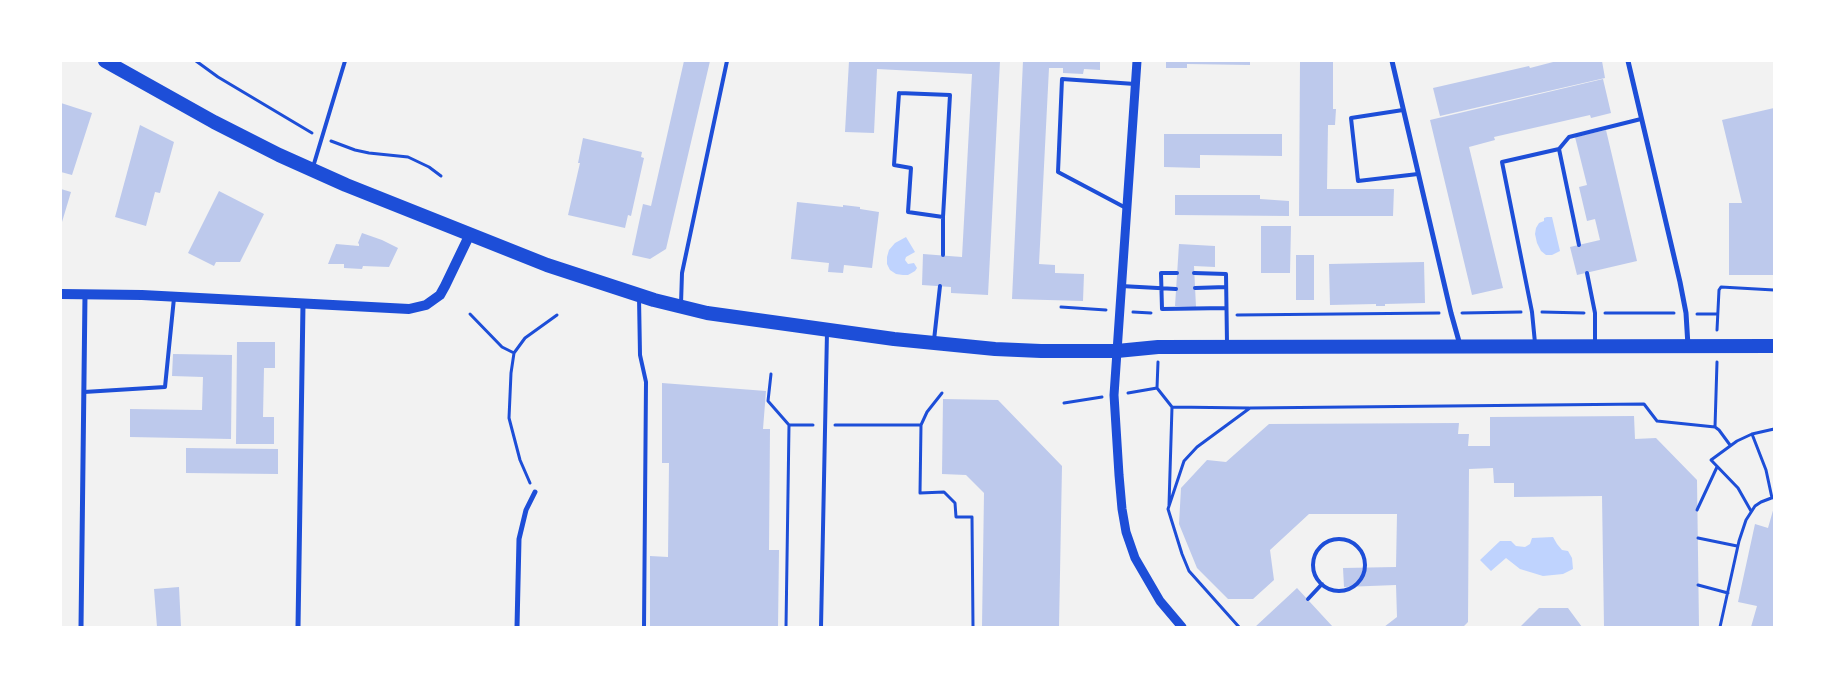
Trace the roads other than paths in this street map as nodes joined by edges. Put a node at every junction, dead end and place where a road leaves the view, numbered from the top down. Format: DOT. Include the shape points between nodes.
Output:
graph roads {
  1 [pos="105,61"];
  2 [pos="345,61"];
  3 [pos="727,61"];
  4 [pos="1137,61"];
  5 [pos="1392,61"];
  6 [pos="1628,61"];
  7 [pos="1135,84"];
  8 [pos="1403,110"];
  9 [pos="1641,119"];
  10 [pos="1559,150"];
  11 [pos="312,170"];
  12 [pos="1418,174"];
  13 [pos="1127,208"];
  14 [pos="943,216"];
  15 [pos="470,234"];
  16 [pos="1580,246"];
  17 [pos="943,255"];
  18 [pos="1194,273"];
  19 [pos="1587,273"];
  20 [pos="1177,274"];
  21 [pos="940,286"];
  22 [pos="1121,286"];
  23 [pos="1195,288"];
  24 [pos="1226,288"];
  25 [pos="1161,289"];
  26 [pos="1176,289"];
  27 [pos="61,294"];
  28 [pos="85,294"];
  29 [pos="638,295"];
  30 [pos="174,297"];
  31 [pos="303,304"];
  32 [pos="681,307"];
  33 [pos="1226,308"];
  34 [pos="827,330"];
  35 [pos="934,342"];
  36 [pos="1774,346"];
  37 [pos="1536,347"];
  38 [pos="1595,347"];
  39 [pos="1688,347"];
  40 [pos="1227,348"];
  41 [pos="1461,348"];
  42 [pos="1117,351"];
  43 [pos="84,392"];
  44 [pos="535,492"];
  45 [pos="1322,584"];
  46 [pos="1308,599"];
  47 [pos="81,627"];
  48 [pos="298,627"];
  49 [pos="517,627"];
  50 [pos="644,627"];
  51 [pos="821,627"];
  52 [pos="1182,627"];
  1 -- 11 [label="highway" via="214,122"];
  2 -- 11 [label="lane"];
  3 -- 32 [label="lane" via="682,273"];
  4 -- 7 [label="street"];
  5 -- 8 [label="street"];
  6 -- 9 [label="street"];
  7 -- 13 [label="street"];
  7 -- 13 [label="lane" via="1062,79 1058,172"];
  8 -- 12 [label="street"];
  8 -- 12 [label="lane" via="1351,118 1358,181"];
  9 -- 10 [label="lane" via="1569,136"];
  9 -- 39 [label="street" via="1680,282"];
  10 -- 16 [label="lane"];
  10 -- 37 [label="lane" via="1502,162"];
  11 -- 15 [label="highway"];
  12 -- 41 [label="street"];
  13 -- 22 [label="street"];
  14 -- 14 [label="lane" via="908,212 911,168 894,165 899,93 950,95"];
  14 -- 17 [label="lane"];
  15 -- 29 [label="highway" via="547,265"];
  15 -- 31 [label="main road" via="440,295 426,305 399,309"];
  18 -- 24 [label="lane" via="1226,274"];
  19 -- 38 [label="lane" via="1595,313"];
  20 -- 25 [label="lane" via="1161,273"];
  21 -- 35 [label="lane"];
  22 -- 25 [label="lane"];
  22 -- 42 [label="street"];
  23 -- 24 [label="lane"];
  24 -- 33 [label="lane"];
  25 -- 26 [label="lane"];
  25 -- 33 [label="lane" via="1162,309"];
  27 -- 28 [label="main road"];
  28 -- 30 [label="main road"];
  28 -- 43 [label="street"];
  29 -- 32 [label="highway"];
  29 -- 50 [label="lane" via="640,355 646,382"];
  30 -- 31 [label="main road"];
  30 -- 43 [label="lane" via="165,387"];
  31 -- 48 [label="street"];
  32 -- 34 [label="highway" via="722,316"];
  33 -- 40 [label="lane"];
  34 -- 35 [label="highway"];
  34 -- 51 [label="lane"];
  35 -- 42 [label="highway" via="1032,351"];
  36 -- 39 [label="highway"];
  37 -- 38 [label="highway"];
  37 -- 41 [label="highway"];
  38 -- 39 [label="highway"];
  40 -- 41 [label="highway"];
  40 -- 42 [label="highway" via="1158,347"];
  42 -- 52 [label="street" via="1114,396 1126,532 1146,579"];
  43 -- 47 [label="street"];
  44 -- 49 [label="street" via="526,510 519,540"];
  45 -- 45 [label="lane" via="1338,591 1354,586 1364,572 1363,555 1358,548 1336,540 1321,547 1316,554 1314,570"];
  45 -- 46 [label="lane"];
}
